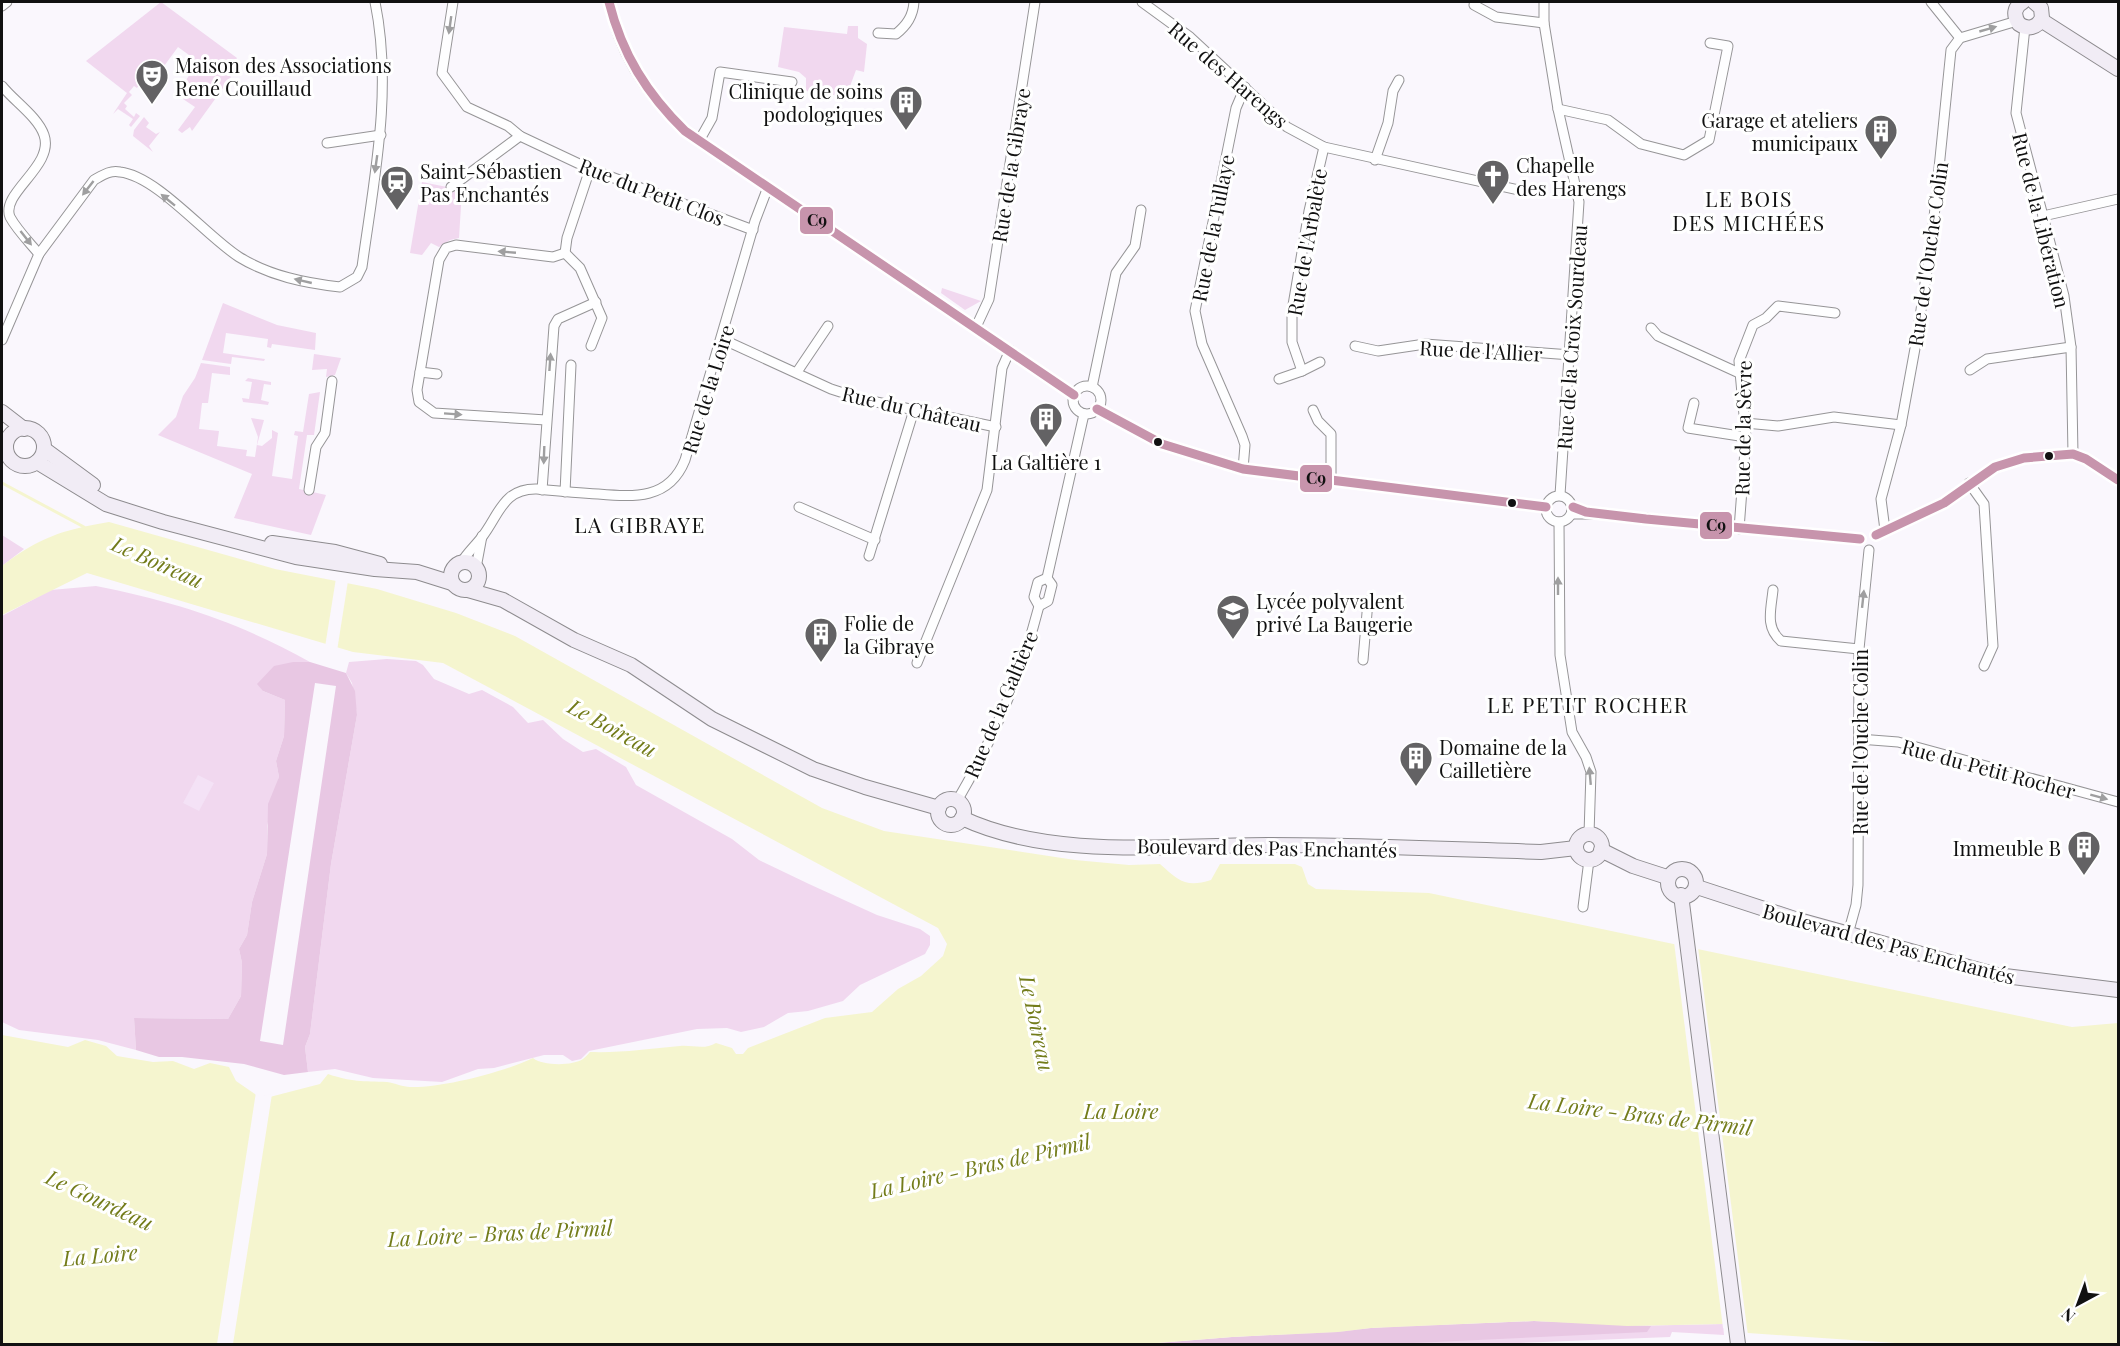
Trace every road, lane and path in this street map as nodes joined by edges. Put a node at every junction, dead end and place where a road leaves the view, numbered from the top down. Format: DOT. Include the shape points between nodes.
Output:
graph roads {
  1 [pos="7,2"];
  2 [pos="375,2"];
  3 [pos="453,2"];
  4 [pos="609,2"];
  5 [pos="914,2"];
  6 [pos="1035,2"];
  7 [pos="1142,2"];
  8 [pos="1544,2"];
  9 [pos="1931,2"];
  10 [pos="2040,3"];
  11 [pos="1474,5"];
  12 [pos="2,6"];
  13 [pos="2018,12"];
  14 [pos="2041,20"];
  15 [pos="1544,23"];
  16 [pos="878,33"];
  17 [pos="1960,38"];
  18 [pos="1710,43"];
  19 [pos="2118,69"];
  20 [pos="1399,80"];
  21 [pos="792,82"];
  22 [pos="2,86"];
  23 [pos="1245,87"];
  24 [pos="1558,109"];
  25 [pos="381,135"];
  26 [pos="520,136"];
  27 [pos="699,141"];
  28 [pos="327,143"];
  29 [pos="1324,147"];
  30 [pos="1375,160"];
  31 [pos="590,169"];
  32 [pos="451,187"];
  33 [pos="768,187"];
  34 [pos="1528,192"];
  35 [pos="2118,199"];
  36 [pos="1141,210"];
  37 [pos="2043,216"];
  38 [pos="753,230"];
  39 [pos="565,253"];
  40 [pos="39,254"];
  41 [pos="596,302"];
  42 [pos="1835,313"];
  43 [pos="828,326"];
  44 [pos="976,327"];
  45 [pos="1651,328"];
  46 [pos="722,339"];
  47 [pos="2,340"];
  48 [pos="591,345"];
  49 [pos="1355,346"];
  50 [pos="2071,347"];
  51 [pos="1010,350"];
  52 [pos="1571,355"];
  53 [pos="1320,362"];
  54 [pos="571,365"];
  55 [pos="1970,370"];
  56 [pos="1302,371"];
  57 [pos="420,372"];
  58 [pos="797,372"];
  59 [pos="1739,373"];
  60 [pos="437,374"];
  61 [pos="1279,379"];
  62 [pos="332,381"];
  63 [pos="1092,387"];
  64 [pos="1074,395"];
  65 [pos="1694,403"];
  66 [pos="1097,409"];
  67 [pos="914,410"];
  68 [pos="1313,410"];
  69 [pos="2,414"];
  70 [pos="1084,414"];
  71 [pos="546,420"];
  72 [pos="1745,423"];
  73 [pos="1901,425"];
  74 [pos="996,427"];
  75 [pos="12,434"];
  76 [pos="1746,437"];
  77 [pos="44,449"];
  78 [pos="4,451"];
  79 [pos="2073,454"];
  80 [pos="37,462"];
  81 [pos="1244,470"];
  82 [pos="2118,480"];
  83 [pos="1330,482"];
  84 [pos="1969,483"];
  85 [pos="309,490"];
  86 [pos="542,490"];
  87 [pos="565,492"];
  88 [pos="1560,495"];
  89 [pos="799,507"];
  90 [pos="1546,507"];
  91 [pos="1572,510"];
  92 [pos="149,517"];
  93 [pos="1559,522"];
  94 [pos="1739,529"];
  95 [pos="1885,530"];
  96 [pos="1876,535"];
  97 [pos="482,536"];
  98 [pos="1860,539"];
  99 [pos="875,540"];
  100 [pos="1869,550"];
  101 [pos="869,556"];
  102 [pos="457,565"];
  103 [pos="417,572"];
  104 [pos="478,573"];
  105 [pos="1047,578"];
  106 [pos="452,583"];
  107 [pos="468,590"];
  108 [pos="1773,590"];
  109 [pos="503,600"];
  110 [pos="1368,601"];
  111 [pos="1039,606"];
  112 [pos="1859,649"];
  113 [pos="1363,660"];
  114 [pos="917,663"];
  115 [pos="1984,666"];
  116 [pos="1859,739"];
  117 [pos="957,801"];
  118 [pos="2118,802"];
  119 [pos="939,808"];
  120 [pos="962,818"];
  121 [pos="1589,834"];
  122 [pos="1576,848"];
  123 [pos="1601,850"];
  124 [pos="1589,860"];
  125 [pos="1667,877"];
  126 [pos="1697,887"];
  127 [pos="1681,900"];
  128 [pos="1583,907"];
  129 [pos="1848,933"];
  130 [pos="2118,990"];
  131 [pos="1738,1344"];
  1 -- 12 [label="street"];
  2 -- 25 [label="street" via="382,50"];
  3 -- 26 [label="street, Rue du Petit Clos, one-way" via="442,73 467,107 508,126"];
  4 -- 27 [label="street" via="624,50 639,77 670,117"];
  5 -- 16 [label="street" via="905,27 896,34"];
  6 -- 44 [label="street, Rue de la Gibraye" via="989,299"];
  7 -- 23 [label="street, Rue des Harengs" via="1190,37"];
  8 -- 15 [label="street, Rue de la Croix Sourdeau"];
  9 -- 17 [label="street"];
  10 -- 14 [label="main road"];
  11 -- 15 [label="street" via="1496,17"];
  13 -- 14 [label="main road" via="2034,27"];
  17 -- 13 [label="street, one-way"];
  13 -- 37 [label="street, Rue de la Libération" via="2016,112"];
  14 -- 19 [label="main road"];
  15 -- 24 [label="street, Rue de la Croix Sourdeau"];
  17 -- 73 [label="street, Rue de l'Ouche Colin" via="1951,50 1932,237"];
  18 -- 24 [label="street" via="1728,46 1709,140 1684,155 1641,144 1608,120"];
  20 -- 30 [label="street"];
  21 -- 27 [label="street" via="720,72 712,118"];
  22 -- 40 [label="street, one-way" via="36,121 45,140 41,160 8,207 9,216"];
  23 -- 29 [label="street, Rue des Harengs" via="1287,127"];
  23 -- 81 [label="street, Rue de la Tullaye" via="1236,108 1195,311 1202,344 1242,436"];
  24 -- 52 [label="street, Rue de la Croix Sourdeau" via="1580,202"];
  25 -- 28 [label="street"];
  25 -- 40 [label="street, one-way" via="362,267 357,277 340,287 284,277 238,256 139,179 119,171 107,172 94,180"];
  26 -- 31 [label="street, Rue du Petit Clos"];
  26 -- 32 [label="street"];
  27 -- 33 [label="street"];
  29 -- 30 [label="street, Rue des Harengs"];
  29 -- 56 [label="street, Rue de l'Arbalète" via="1292,311 1292,342"];
  30 -- 34 [label="street, Rue des Harengs"];
  31 -- 38 [label="street, Rue du Petit Clos"];
  31 -- 39 [label="street"];
  33 -- 38 [label="street, Rue de la Loire"];
  33 -- 44 [label="street"];
  35 -- 37 [label="street"];
  36 -- 63 [label="street" via="1135,246 1116,273"];
  37 -- 50 [label="street, Rue de la Libération" via="2064,296"];
  38 -- 46 [label="street, Rue de la Loire"];
  39 -- 41 [label="street" via="580,268"];
  39 -- 57 [label="street, one-way" via="553,257 456,245 447,248 439,260"];
  40 -- 47 [label="street"];
  41 -- 48 [label="street" via="602,318"];
  71 -- 41 [label="street, one-way" via="554,326 558,319"];
  42 -- 59 [label="street, Rue de la Sèvre" via="1778,306 1754,325 1739,361"];
  43 -- 58 [label="street"];
  44 -- 51 [label="street"];
  45 -- 59 [label="street" via="1658,336"];
  46 -- 58 [label="street, Rue du Château"];
  46 -- 87 [label="street, Rue de la Loire" via="686,460 672,483 638,497"];
  49 -- 52 [label="street, Rue de l'Allier" via="1378,351 1425,344"];
  50 -- 55 [label="street" via="1987,358"];
  50 -- 79 [label="street, Rue de la Libération"];
  51 -- 64 [label="street"];
  51 -- 74 [label="street" via="1002,369"];
  52 -- 88 [label="street, Rue de la Croix Sourdeau"];
  53 -- 56 [label="street"];
  54 -- 87 [label="street"];
  56 -- 61 [label="street"];
  57 -- 60 [label="street"];
  57 -- 71 [label="street, one-way" via="419,402 434,413"];
  58 -- 67 [label="street, Rue du Château" via="831,389"];
  59 -- 72 [label="street, Rue de la Sèvre"];
  62 -- 85 [label="street" via="325,433 316,447"];
  63 -- 64 [label="street" via="1082,387"];
  63 -- 66 [label="street" via="1100,396"];
  64 -- 70 [label="street" via="1075,407"];
  65 -- 76 [label="street" via="1688,428"];
  66 -- 70 [label="street"];
  66 -- 81 [label="street" via="1162,444"];
  67 -- 74 [label="street, Rue du Château"];
  67 -- 99 [label="street"];
  68 -- 83 [label="street" via="1331,434"];
  69 -- 75 [label="main road"];
  70 -- 105 [label="street, Rue de la Galtière"];
  71 -- 86 [label="street, one-way"];
  72 -- 73 [label="street" via="1778,426 1834,417"];
  72 -- 76 [label="street, Rue de la Sèvre"];
  73 -- 95 [label="street, Rue de l'Ouche Colin" via="1881,499"];
  74 -- 114 [label="street" via="987,490"];
  75 -- 77 [label="main road" via="39,435"];
  75 -- 78 [label="main road"];
  76 -- 94 [label="street, Rue de la Sèvre"];
  77 -- 80 [label="main road"];
  77 -- 92 [label="main road" via="107,494"];
  78 -- 80 [label="main road" via="17,465"];
  79 -- 82 [label="street"];
  79 -- 84 [label="street" via="2008,462"];
  80 -- 92 [label="main road" via="106,504"];
  81 -- 83 [label="street"];
  83 -- 90 [label="street"];
  84 -- 95 [label="street" via="1944,503"];
  84 -- 115 [label="street" via="1984,504 1993,646"];
  86 -- 87 [label="street, Rue de la Loire"];
  86 -- 97 [label="street, Rue de la Loire" via="528,489 510,496"];
  88 -- 90 [label="street" via="1553,497"];
  88 -- 91 [label="street" via="1566,497"];
  89 -- 99 [label="street"];
  90 -- 93 [label="street" via="1548,516"];
  91 -- 93 [label="street" via="1566,521"];
  91 -- 94 [label="street"];
  92 -- 103 [label="main road" via="241,541 335,552"];
  121 -- 93 [label="street, one-way" via="1591,772 1572,732 1561,666"];
  94 -- 98 [label="street"];
  95 -- 96 [label="street"];
  96 -- 98 [label="street" via="1865,532"];
  96 -- 100 [label="street" via="1876,546"];
  97 -- 102 [label="street, Rue de la Loire"];
  97 -- 104 [label="street, Rue de la Loire"];
  98 -- 100 [label="street" via="1862,547"];
  99 -- 101 [label="street"];
  112 -- 100 [label="street, Rue de l'Ouche Colin, one-way"];
  102 -- 103 [label="main road"];
  102 -- 104 [label="main road" via="468,563"];
  102 -- 106 [label="main road" via="451,575"];
  103 -- 106 [label="main road"];
  104 -- 107 [label="main road" via="476,585"];
  104 -- 109 [label="main road"];
  105 -- 111 [label="street, Rue de la Galtière" via="1052,585 1048,601"];
  105 -- 111 [label="street, Rue de la Galtière" via="1038,582 1034,597"];
  106 -- 107 [label="main road" via="460,590"];
  107 -- 109 [label="main road"];
  108 -- 112 [label="street" via="1770,622 1772,633 1781,641"];
  109 -- 119 [label="main road" via="574,640 644,672 712,719 813,769"];
  110 -- 113 [label="street"];
  111 -- 117 [label="street, Rue de la Galtière" via="1005,702"];
  112 -- 116 [label="street, Rue de l'Ouche Colin"];
  116 -- 118 [label="street, Rue du Petit Rocher, one-way" via="1898,742"];
  116 -- 129 [label="street, Rue de l'Ouche Colin" via="1858,885"];
  117 -- 119 [label="main road" via="946,800"];
  117 -- 120 [label="main road" via="963,809"];
  119 -- 120 [label="main road" via="945,824"];
  120 -- 122 [label="main road, Boulevard des Pas Enchantés" via="1003,832 1089,845 1541,852"];
  121 -- 122 [label="main road" via="1579,838"];
  121 -- 123 [label="main road" via="1599,840"];
  122 -- 124 [label="main road" via="1581,858"];
  123 -- 124 [label="main road"];
  123 -- 125 [label="main road"];
  124 -- 128 [label="street"];
  125 -- 126 [label="main road" via="1678,870 1688,872 1695,877"];
  125 -- 127 [label="main road" via="1669,888"];
  126 -- 127 [label="main road"];
  126 -- 129 [label="main road, Boulevard des Pas Enchantés"];
  127 -- 131 [label="main road"];
  129 -- 130 [label="main road, Boulevard des Pas Enchantés" via="1997,975"];
}
